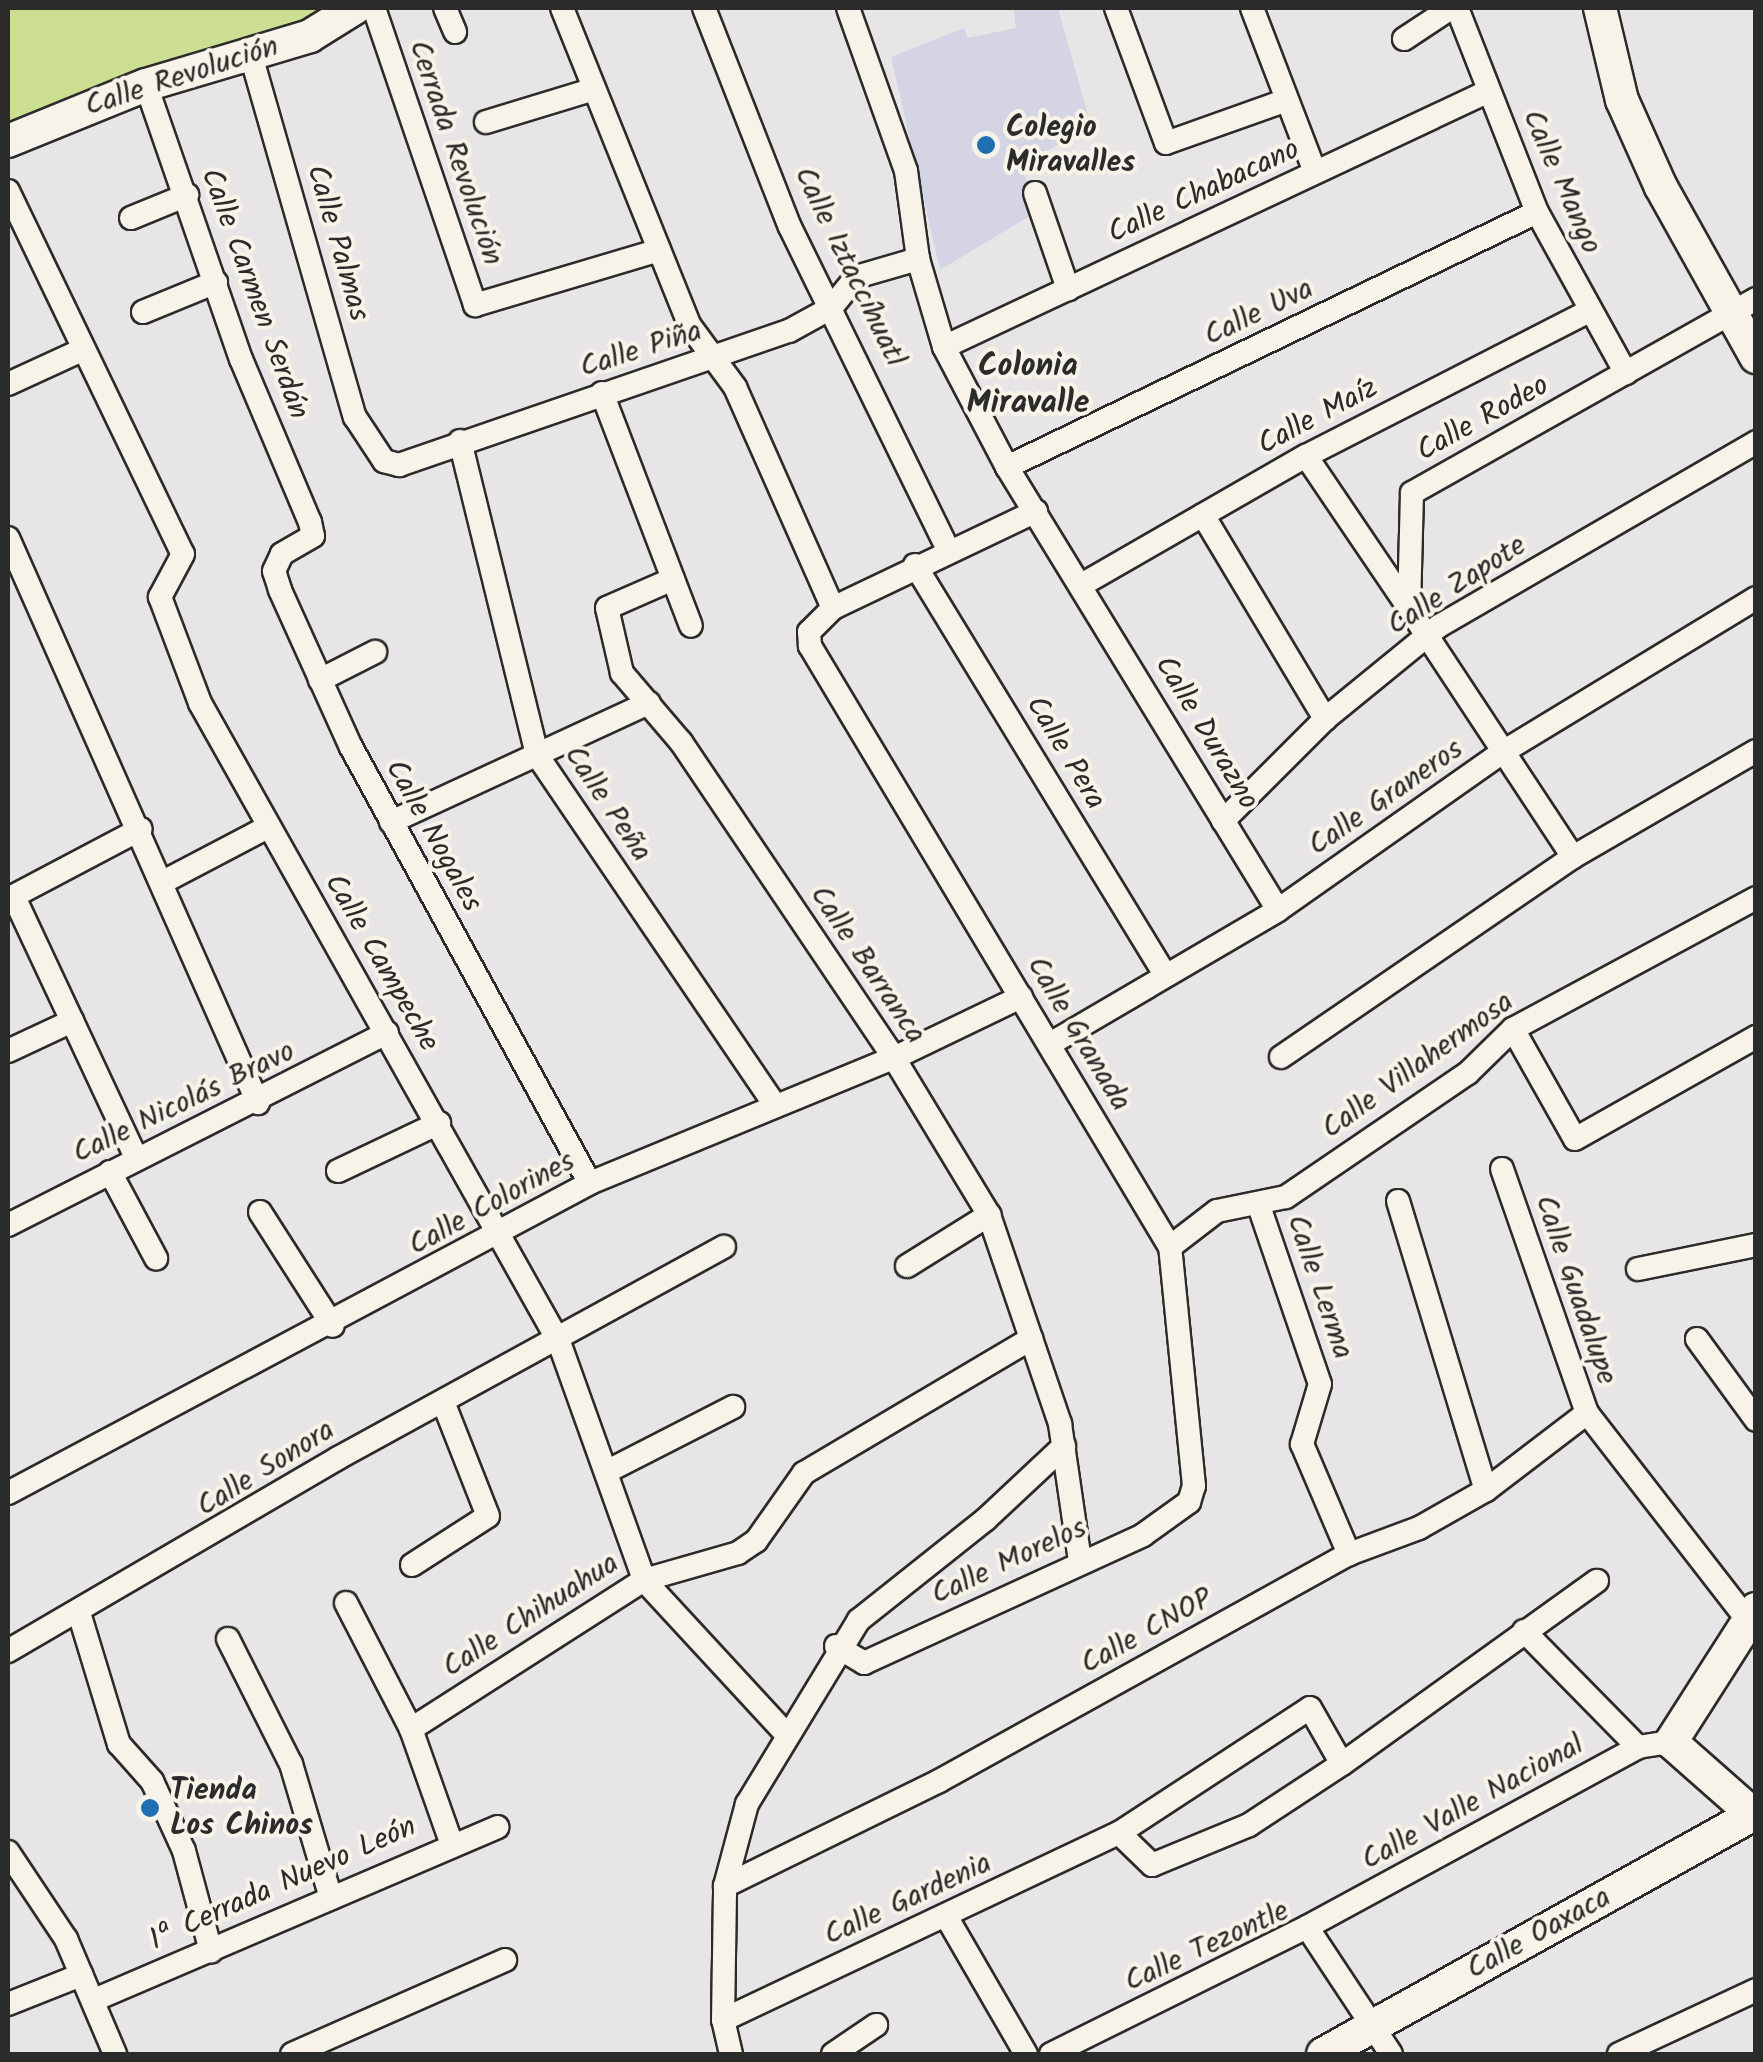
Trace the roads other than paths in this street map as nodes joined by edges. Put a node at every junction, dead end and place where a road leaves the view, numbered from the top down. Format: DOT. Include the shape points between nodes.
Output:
graph roads {
  1 [pos="355,8"];
  2 [pos="374,8"];
  3 [pos="445,8"];
  4 [pos="562,8"];
  5 [pos="704,8"];
  6 [pos="848,8"];
  7 [pos="1116,8"];
  8 [pos="1454,8"];
  9 [pos="1600,8"];
  10 [pos="1258,11"];
  11 [pos="455,32"];
  12 [pos="1404,39"];
  13 [pos="250,52"];
  14 [pos="146,86"];
  15 [pos="590,90"];
  16 [pos="1489,91"];
  17 [pos="1284,101"];
  18 [pos="486,122"];
  19 [pos="8,141"];
  20 [pos="1315,172"];
  21 [pos="8,191"];
  22 [pos="1035,193"];
  23 [pos="186,195"];
  24 [pos="1537,212"];
  25 [pos="130,218"];
  26 [pos="660,250"];
  27 [pos="918,259"];
  28 [pos="216,282"];
  29 [pos="1068,289"];
  30 [pos="1742,306"];
  31 [pos="831,308"];
  32 [pos="143,312"];
  33 [pos="1587,312"];
  34 [pos="944,348"];
  35 [pos="80,351"];
  36 [pos="716,358"];
  37 [pos="1756,358"];
  38 [pos="1626,373"];
  39 [pos="8,384"];
  40 [pos="602,393"];
  41 [pos="460,441"];
  42 [pos="1756,442"];
  43 [pos="371,449"];
  44 [pos="1306,456"];
  45 [pos="1007,467"];
  46 [pos="1036,511"];
  47 [pos="1203,515"];
  48 [pos="310,522"];
  49 [pos="8,538"];
  50 [pos="948,549"];
  51 [pos="915,565"];
  52 [pos="673,579"];
  53 [pos="1083,584"];
  54 [pos="1756,598"];
  55 [pos="833,608"];
  56 [pos="1409,608"];
  57 [pos="691,626"];
  58 [pos="1426,636"];
  59 [pos="375,652"];
  60 [pos="320,680"];
  61 [pos="649,703"];
  62 [pos="1324,719"];
  63 [pos="1756,751"];
  64 [pos="1503,752"];
  65 [pos="537,754"];
  66 [pos="1223,821"];
  67 [pos="391,822"];
  68 [pos="141,828"];
  69 [pos="264,828"];
  70 [pos="1573,857"];
  71 [pos="162,882"];
  72 [pos="10,898"];
  73 [pos="1756,898"];
  74 [pos="1278,910"];
  75 [pos="1164,972"];
  76 [pos="1020,996"];
  77 [pos="72,1021"];
  78 [pos="1512,1028"];
  79 [pos="387,1033"];
  80 [pos="1050,1044"];
  81 [pos="1752,1048"];
  82 [pos="8,1051"];
  83 [pos="1281,1057"];
  84 [pos="894,1058"];
  85 [pos="258,1103"];
  86 [pos="774,1104"];
  87 [pos="439,1123"];
  88 [pos="136,1158"];
  89 [pos="1502,1169"];
  90 [pos="338,1171"];
  91 [pos="110,1172"];
  92 [pos="590,1183"];
  93 [pos="1398,1201"];
  94 [pos="1259,1206"];
  95 [pos="260,1212"];
  96 [pos="989,1216"];
  97 [pos="8,1224"];
  98 [pos="500,1234"];
  99 [pos="1756,1245"];
  100 [pos="724,1248"];
  101 [pos="1170,1248"];
  102 [pos="156,1258"];
  103 [pos="907,1266"];
  104 [pos="1638,1269"];
  105 [pos="333,1326"];
  106 [pos="1031,1338"];
  107 [pos="1697,1340"];
  108 [pos="559,1342"];
  109 [pos="442,1402"];
  110 [pos="733,1407"];
  111 [pos="1586,1413"];
  112 [pos="1756,1420"];
  113 [pos="1064,1446"];
  114 [pos="606,1472"];
  115 [pos="1194,1486"];
  116 [pos="1486,1490"];
  117 [pos="8,1494"];
  118 [pos="1349,1554"];
  119 [pos="1080,1561"];
  120 [pos="412,1565"];
  121 [pos="644,1580"];
  122 [pos="1597,1581"];
  123 [pos="346,1603"];
  124 [pos="1750,1613"];
  125 [pos="80,1616"];
  126 [pos="1524,1631"];
  127 [pos="228,1639"];
  128 [pos="836,1646"];
  129 [pos="8,1652"];
  130 [pos="411,1729"];
  131 [pos="787,1735"];
  132 [pos="1654,1744"];
  133 [pos="1342,1764"];
  134 [pos="1755,1815"];
  135 [pos="498,1827"];
  136 [pos="1119,1833"];
  137 [pos="450,1842"];
  138 [pos="8,1852"];
  139 [pos="724,1886"];
  140 [pos="331,1898"];
  141 [pos="946,1916"];
  142 [pos="1307,1927"];
  143 [pos="211,1951"];
  144 [pos="506,1960"];
  145 [pos="81,1975"];
  146 [pos="1756,1990"];
  147 [pos="94,2000"];
  148 [pos="8,2004"];
  149 [pos="723,2020"];
  150 [pos="876,2025"];
  151 [pos="1382,2041"];
  152 [pos="114,2054"];
  153 [pos="292,2054"];
  154 [pos="730,2054"];
  155 [pos="834,2054"];
  156 [pos="1026,2054"];
  157 [pos="1051,2054"];
  158 [pos="1323,2054"];
  159 [pos="1619,2054"];
  1 -- 13 [label="street, Calle Revolución" via="310,36"];
  2 -- 26 [label="street, Cerrada Revolución" via="475,305"];
  3 -- 11 [label="street"];
  4 -- 15 [label="street"];
  5 -- 31 [label="street, Calle Iztaccíhuatl"];
  6 -- 27 [label="street, Calle Durazno" via="906,171"];
  7 -- 17 [label="street" via="1166,143"];
  8 -- 12 [label="street"];
  8 -- 16 [label="street, Calle Mango"];
  9 -- 30 [label="street" via="1622,100"];
  10 -- 17 [label="street"];
  13 -- 14 [label="street, Calle Revolución"];
  13 -- 43 [label="street, Calle Palmas"];
  14 -- 19 [label="street, Calle Revolución"];
  14 -- 23 [label="street, Calle Carmen Serdán"];
  15 -- 18 [label="street"];
  15 -- 26 [label="street"];
  16 -- 20 [label="street, Calle Chabacano"];
  16 -- 24 [label="street, Calle Mango"];
  17 -- 20 [label="street"];
  20 -- 29 [label="street, Calle Chabacano"];
  21 -- 35 [label="street, Calle Campeche"];
  22 -- 29 [label="street"];
  23 -- 25 [label="street"];
  23 -- 28 [label="street, Calle Carmen Serdán"];
  24 -- 33 [label="street, Calle Mango"];
  24 -- 45 [label="street, Calle Uva"];
  26 -- 36 [label="street" via="690,326"];
  27 -- 31 [label="street, Calle Piña" via="856,278"];
  27 -- 34 [label="street, Calle Durazno"];
  28 -- 32 [label="street"];
  28 -- 48 [label="street, Calle Carmen Serdán"];
  29 -- 34 [label="street, Calle Chabacano"];
  30 -- 37 [label="street"];
  30 -- 38 [label="street, Calle Rodeo"];
  31 -- 36 [label="street, Calle Piña"];
  31 -- 50 [label="street, Calle Iztaccíhuatl"];
  33 -- 38 [label="street, Calle Mango"];
  33 -- 44 [label="street, Calle Maíz"];
  34 -- 45 [label="street, Calle Durazno"];
  35 -- 39 [label="street"];
  35 -- 69 [label="street, Calle Campeche" via="182,554 160,597 200,703"];
  36 -- 40 [label="street, Calle Piña"];
  36 -- 55 [label="street"];
  38 -- 56 [label="street, Calle Rodeo" via="1412,493"];
  40 -- 41 [label="street, Calle Piña"];
  40 -- 52 [label="street"];
  41 -- 43 [label="street, Calle Piña" via="400,465"];
  41 -- 65 [label="street, Calle Peña"];
  42 -- 58 [label="street, Calle Zapote"];
  44 -- 47 [label="street, Calle Maíz"];
  44 -- 56 [label="street"];
  45 -- 46 [label="street, Calle Durazno"];
  46 -- 50 [label="street"];
  46 -- 53 [label="street, Calle Durazno"];
  47 -- 53 [label="street, Calle Maíz"];
  47 -- 62 [label="street"];
  48 -- 60 [label="street, Calle Nogales" via="313,536 282,554 274,571"];
  49 -- 68 [label="street"];
  50 -- 51 [label="street"];
  51 -- 55 [label="street"];
  51 -- 75 [label="street, Calle Pera"];
  52 -- 57 [label="street"];
  52 -- 61 [label="street, Calle Barranca" via="607,608 622,673"];
  53 -- 66 [label="street, Calle Durazno"];
  54 -- 64 [label="street, Calle Graneros"];
  55 -- 76 [label="street, Calle Granada" via="810,632 810,646"];
  56 -- 58 [label="street"];
  58 -- 62 [label="street, Calle Zapote"];
  58 -- 64 [label="street"];
  59 -- 60 [label="street"];
  60 -- 67 [label="street, Calle Nogales"];
  61 -- 65 [label="street"];
  61 -- 84 [label="street, Calle Barranca"];
  62 -- 66 [label="street, Calle Zapote"];
  63 -- 70 [label="street"];
  64 -- 70 [label="street"];
  64 -- 74 [label="street, Calle Graneros"];
  65 -- 67 [label="street"];
  65 -- 86 [label="street, Calle Peña"];
  66 -- 74 [label="street, Calle Durazno"];
  67 -- 92 [label="street, Calle Nogales"];
  68 -- 71 [label="street"];
  68 -- 72 [label="street"];
  69 -- 71 [label="street"];
  69 -- 79 [label="street, Calle Campeche"];
  70 -- 83 [label="street"];
  71 -- 85 [label="street"];
  72 -- 77 [label="street"];
  73 -- 78 [label="street, Calle Villahermosa"];
  74 -- 75 [label="street, Calle Graneros"];
  75 -- 80 [label="street, Calle Graneros"];
  76 -- 80 [label="street, Calle Granada"];
  76 -- 84 [label="street, Calle Colorines"];
  77 -- 82 [label="street"];
  77 -- 88 [label="street"];
  78 -- 81 [label="street" via="1575,1138"];
  78 -- 94 [label="street, Calle Villahermosa" via="1428,1101 1286,1197"];
  79 -- 85 [label="street, Calle Nicolás Bravo"];
  79 -- 87 [label="street, Calle Campeche"];
  80 -- 101 [label="street, Calle Granada"];
  84 -- 86 [label="street, Calle Colorines"];
  84 -- 96 [label="street, Calle Barranca"];
  85 -- 88 [label="street, Calle Nicolás Bravo"];
  86 -- 92 [label="street, Calle Colorines"];
  87 -- 90 [label="street"];
  87 -- 98 [label="street, Calle Campeche"];
  88 -- 91 [label="street, Calle Nicolás Bravo"];
  89 -- 111 [label="street, Calle Guadalupe"];
  91 -- 97 [label="street, Calle Nicolás Bravo"];
  91 -- 102 [label="street"];
  92 -- 98 [label="street, Calle Colorines"];
  93 -- 116 [label="street"];
  94 -- 101 [label="street, Calle Villahermosa" via="1217,1211"];
  94 -- 118 [label="street, Calle Lerma" via="1320,1384 1302,1444"];
  95 -- 105 [label="street"];
  96 -- 103 [label="street"];
  96 -- 106 [label="street, Calle Barranca"];
  98 -- 105 [label="street, Calle Colorines"];
  98 -- 108 [label="street, Calle Campeche"];
  99 -- 104 [label="street"];
  100 -- 108 [label="street, Calle Sonora"];
  101 -- 115 [label="street, Calle Granada"];
  105 -- 117 [label="street, Calle Colorines"];
  106 -- 113 [label="street, Calle Barranca"];
  106 -- 121 [label="street, Calle Chihuahua" via="804,1473 747,1547"];
  107 -- 112 [label="street"];
  108 -- 109 [label="street, Calle Sonora"];
  108 -- 114 [label="street, Calle Campeche"];
  109 -- 120 [label="street" via="488,1516"];
  109 -- 125 [label="street, Calle Sonora"];
  110 -- 114 [label="street"];
  111 -- 116 [label="street, Calle CNOP"];
  111 -- 124 [label="street, Calle Guadalupe"];
  113 -- 119 [label="street, Calle Barranca"];
  113 -- 128 [label="street"];
  114 -- 121 [label="street, Calle Campeche"];
  115 -- 119 [label="street, Calle Morelos" via="1170,1519"];
  116 -- 118 [label="street, Calle CNOP" via="1419,1528"];
  118 -- 139 [label="street, Calle CNOP" via="939,1781"];
  119 -- 128 [label="street, Calle Morelos" via="864,1663"];
  121 -- 130 [label="street, Calle Chihuahua"];
  121 -- 131 [label="street, Calle Campeche"];
  122 -- 126 [label="street"];
  123 -- 130 [label="street"];
  124 -- 132 [label="street"];
  125 -- 129 [label="street, Calle Sonora"];
  125 -- 143 [label="street" via="119,1744 152,1781 184,1851"];
  126 -- 132 [label="street"];
  126 -- 133 [label="street"];
  127 -- 140 [label="street" via="290,1764"];
  128 -- 131 [label="street"];
  130 -- 137 [label="street"];
  131 -- 139 [label="street" via="747,1804"];
  132 -- 134 [label="street"];
  132 -- 142 [label="street, Calle Valle Nacional"];
  133 -- 136 [label="street" via="1249,1824 1152,1864"];
  133 -- 136 [label="street, Calle Gardenia" via="1310,1708"];
  134 -- 151 [label="street, Calle Oaxaca"];
  135 -- 137 [label="street, 1ª Cerrada Nuevo León"];
  136 -- 141 [label="street, Calle Gardenia"];
  137 -- 140 [label="street, 1ª Cerrada Nuevo León"];
  138 -- 145 [label="street"];
  139 -- 149 [label="street"];
  140 -- 143 [label="street, 1ª Cerrada Nuevo León"];
  141 -- 149 [label="street, Calle Gardenia"];
  141 -- 156 [label="street"];
  142 -- 151 [label="street, Calle Tezontle"];
  142 -- 157 [label="street, Calle Tezontle"];
  143 -- 147 [label="street, 1ª Cerrada Nuevo León"];
  144 -- 153 [label="street"];
  145 -- 147 [label="street"];
  145 -- 148 [label="street"];
  146 -- 159 [label="street"];
  147 -- 152 [label="street"];
  149 -- 154 [label="street"];
  150 -- 155 [label="street"];
  151 -- 158 [label="street, Calle Oaxaca"];
}
